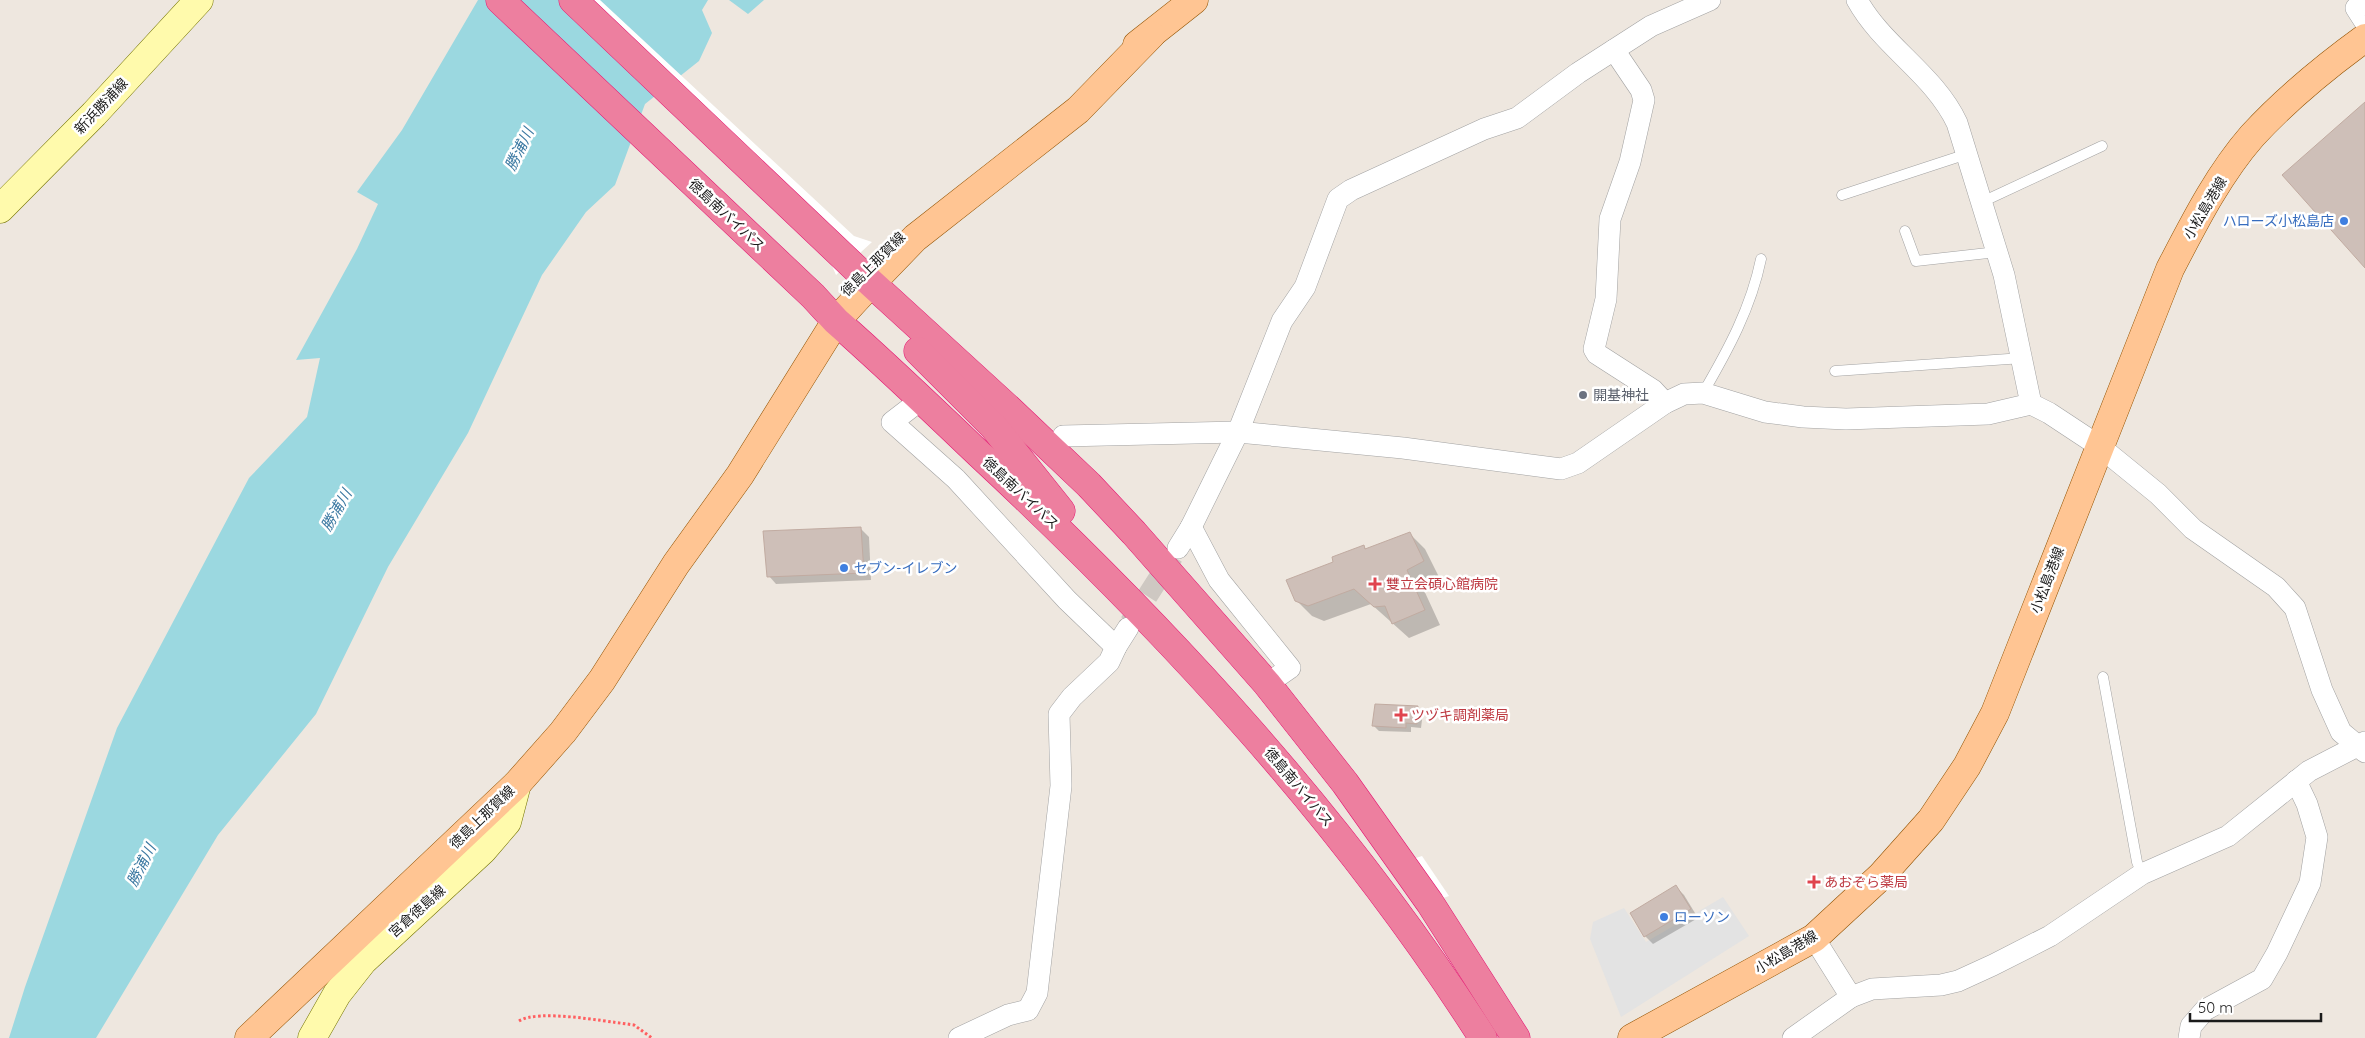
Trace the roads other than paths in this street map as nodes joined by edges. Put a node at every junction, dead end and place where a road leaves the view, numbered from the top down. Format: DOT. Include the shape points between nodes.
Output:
graph roads {
  1 [pos="198,0"];
  2 [pos="500,0"];
  3 [pos="573,0"];
  4 [pos="1194,0"];
  5 [pos="1710,0"];
  6 [pos="1857,0"];
  7 [pos="2365,3"];
  8 [pos="2365,22"];
  9 [pos="2365,38"];
  10 [pos="1614,50"];
  11 [pos="2102,146"];
  12 [pos="1967,154"];
  13 [pos="1842,195"];
  14 [pos="1982,202"];
  15 [pos="0,209"];
  16 [pos="1904,231"];
  17 [pos="1997,252"];
  18 [pos="1760,259"];
  19 [pos="860,279"];
  20 [pos="825,310"];
  21 [pos="2022,358"];
  22 [pos="1835,370"];
  23 [pos="1703,393"];
  24 [pos="922,399"];
  25 [pos="1665,403"];
  26 [pos="2030,404"];
  27 [pos="1238,432"];
  28 [pos="1063,436"];
  29 [pos="2099,446"];
  30 [pos="1191,527"];
  31 [pos="1178,548"];
  32 [pos="1102,572"];
  33 [pos="1128,628"];
  34 [pos="1116,647"];
  35 [pos="2104,677"];
  36 [pos="1267,684"];
  37 [pos="2362,746"];
  38 [pos="2296,781"];
  39 [pos="517,784"];
  40 [pos="2142,874"];
  41 [pos="1814,938"];
  42 [pos="1851,997"];
  43 [pos="250,1038"];
  44 [pos="312,1038"];
  45 [pos="960,1038"];
  46 [pos="1483,1038"];
  47 [pos="1516,1038"];
  48 [pos="1632,1038"];
  49 [pos="1792,1038"];
  50 [pos="2189,1038"];
  1 -- 15 [label="main road, 新浜勝浦線" via="94,114"];
  2 -- 20 [label="highway, 徳島南バイパス"];
  3 -- 19 [label="highway"];
  4 -- 19 [label="main road, 徳島上那賀線" via="941,195"];
  5 -- 10 [label="street" via="1651,26"];
  6 -- 12 [label="street" via="1901,55 1948,104"];
  7 -- 8 [label="street" via="2356,8"];
  9 -- 29 [label="main road, 小松島港線" via="2318,73 2252,136 2206,201 2170,269"];
  10 -- 25 [label="street" via="1641,90 1644,100 1630,162 1610,219 1606,299 1594,349 1653,390"];
  10 -- 27 [label="street" via="1517,118 1446,146 1338,199 1305,287 1282,321"];
  11 -- 14 [label="lane"];
  12 -- 13 [label="lane"];
  12 -- 14 [label="street"];
  14 -- 17 [label="street"];
  16 -- 17 [label="lane" via="1916,261"];
  17 -- 21 [label="street"];
  18 -- 23 [label="lane" via="1746,312"];
  19 -- 20 [label="main road, 徳島上那賀線"];
  19 -- 32 [label="highway" via="993,426 1064,515"];
  19 -- 36 [label="highway" via="1010,410 1089,485"];
  20 -- 24 [label="highway, 徳島南バイパス"];
  20 -- 39 [label="main road, 徳島上那賀線" via="727,471 676,564 602,680 563,732"];
  21 -- 22 [label="lane"];
  21 -- 26 [label="street"];
  23 -- 25 [label="street" via="1684,394"];
  23 -- 26 [label="street" via="1765,412 1846,419 1988,414"];
  24 -- 32 [label="highway, 徳島南バイパス"];
  24 -- 34 [label="street" via="892,422 956,479 1067,600"];
  25 -- 27 [label="street" via="1578,463 1561,469 1393,447"];
  26 -- 29 [label="street" via="2050,413"];
  27 -- 28 [label="street"];
  27 -- 30 [label="street"];
  29 -- 37 [label="street" via="2158,494 2193,530 2276,587 2295,608 2322,690 2341,732"];
  29 -- 41 [label="main road, 小松島港線" via="1995,712 1967,766 1931,820 1881,876"];
  30 -- 31 [label="street"];
  30 -- 36 [label="street" via="1219,580 1290,668"];
  32 -- 46 [label="highway, 徳島南バイパス" via="1233,710 1310,800 1399,913"];
  33 -- 34 [label="street"];
  34 -- 45 [label="street" via="1109,662 1059,714 1061,786 1037,993 1028,1010 1008,1015"];
  35 -- 40 [label="lane" via="2137,862"];
  36 -- 47 [label="highway" via="1345,783 1430,902"];
  37 -- 38 [label="street"];
  38 -- 40 [label="street" via="2228,836"];
  38 -- 50 [label="street" via="2307,804 2316,837 2310,883 2278,953 2262,978 2205,1010 2191,1026"];
  39 -- 43 [label="main road, 徳島上那賀線"];
  39 -- 44 [label="main road, 宮倉徳島線" via="507,822 483,850 363,961 337,994"];
  40 -- 42 [label="street" via="2050,936 1958,981 1941,986 1872,989"];
  41 -- 42 [label="street"];
  41 -- 48 [label="main road, 小松島港線"];
  42 -- 49 [label="street"];
}
